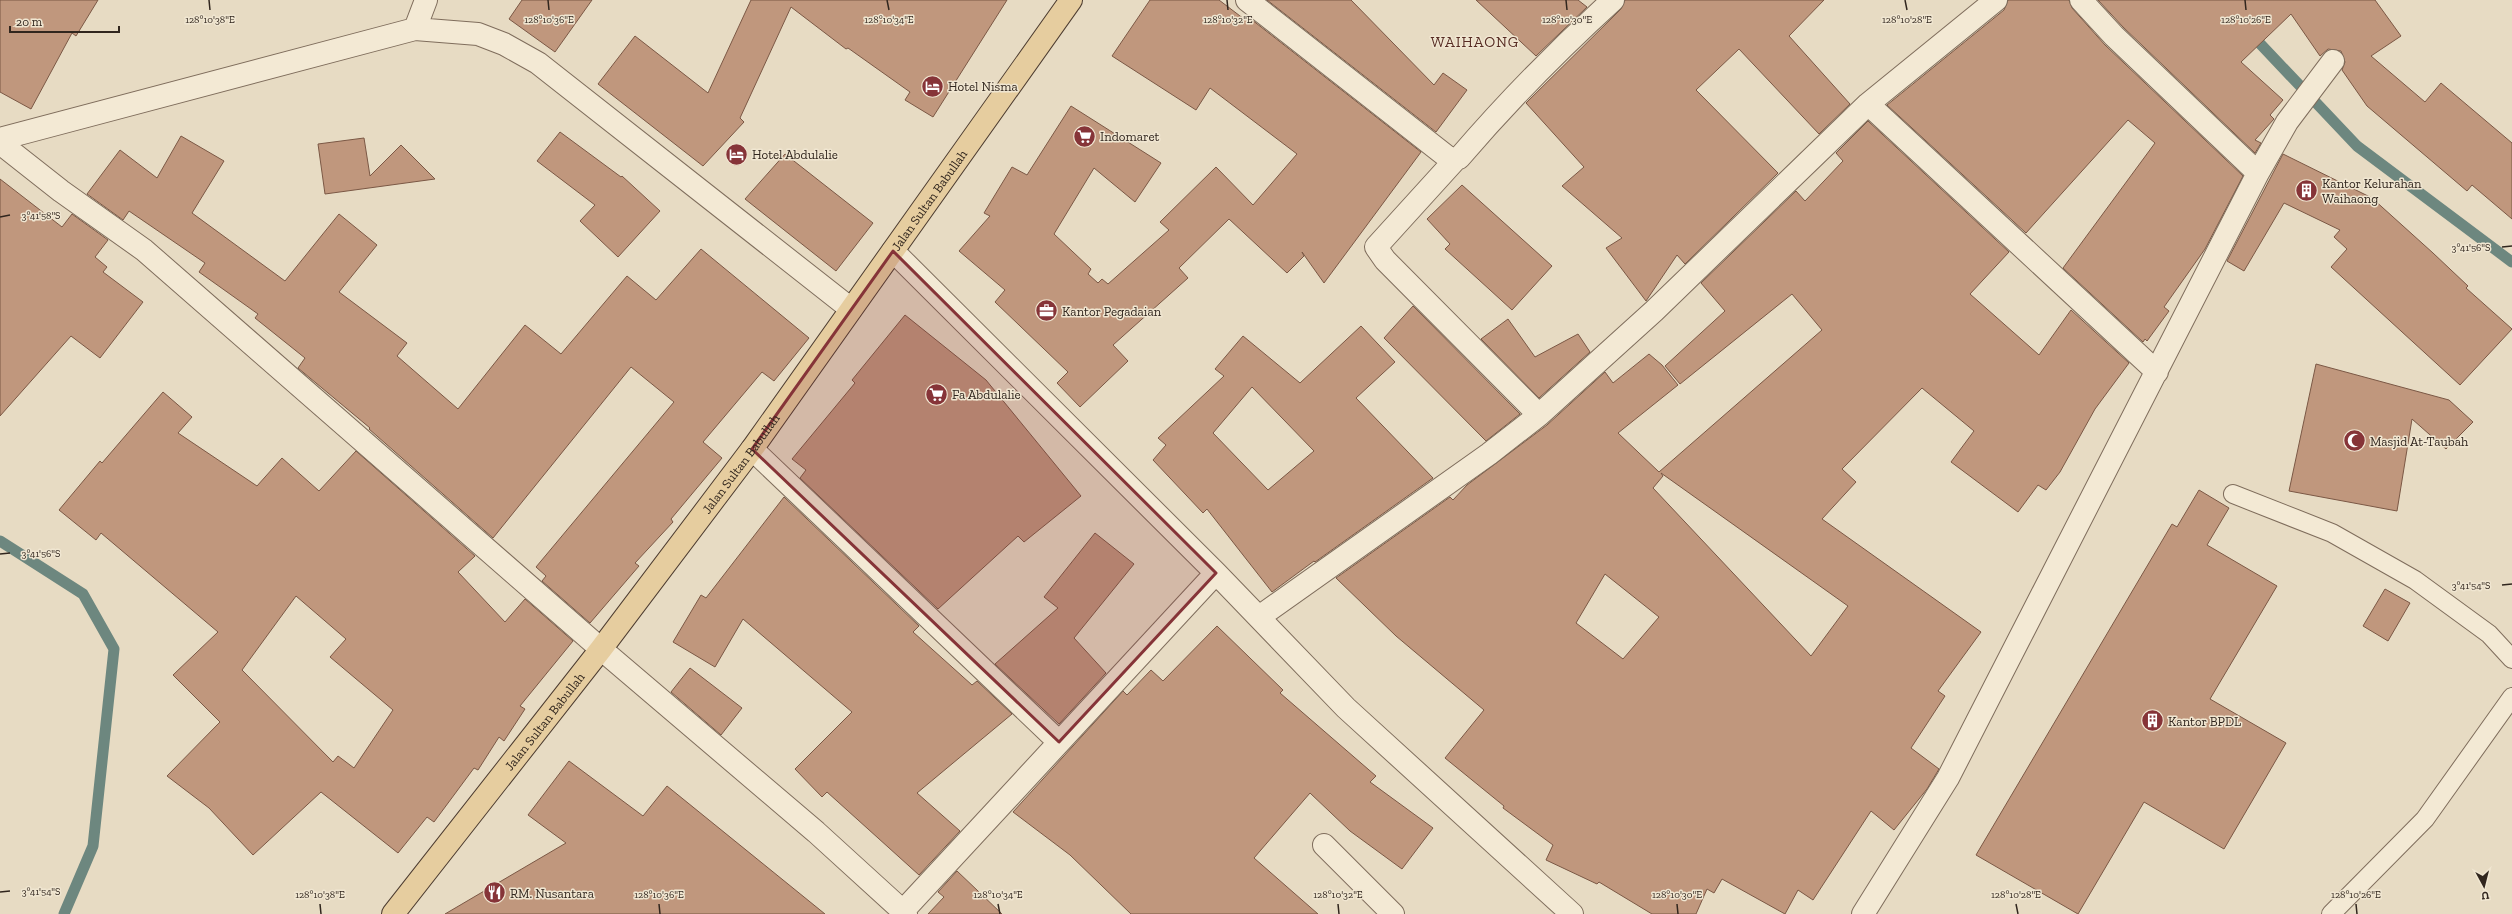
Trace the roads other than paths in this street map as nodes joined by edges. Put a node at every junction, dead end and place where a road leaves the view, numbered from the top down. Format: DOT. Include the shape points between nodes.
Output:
graph roads {
  1 [pos="426,0"];
  2 [pos="1071,0"];
  3 [pos="1247,0"];
  4 [pos="1613,0"];
  5 [pos="1996,0"];
  6 [pos="2081,0"];
  7 [pos="415,28"];
  8 [pos="2329,65"];
  9 [pos="1868,104"];
  10 [pos="0,138"];
  11 [pos="0,142"];
  12 [pos="1455,160"];
  13 [pos="2258,173"];
  14 [pos="892,251"];
  15 [pos="851,309"];
  16 [pos="2157,372"];
  17 [pos="1539,415"];
  18 [pos="752,449"];
  19 [pos="2233,494"];
  20 [pos="1216,573"];
  21 [pos="1259,617"];
  22 [pos="601,649"];
  23 [pos="2512,659"];
  24 [pos="2512,697"];
  25 [pos="1059,742"];
  26 [pos="1324,846"];
  27 [pos="905,913"];
  28 [pos="393,914"];
  29 [pos="1393,914"];
  30 [pos="1572,914"];
  31 [pos="1863,914"];
  32 [pos="2331,914"];
  1 -- 7 [label="street"];
  2 -- 14 [label="main road, Jalan Sultan Babullah"];
  3 -- 12 [label="street" via="1450,159"];
  4 -- 12 [label="street" via="1515,94"];
  5 -- 9 [label="street"];
  6 -- 13 [label="street" via="2114,36"];
  7 -- 10 [label="street"];
  7 -- 15 [label="street" via="478,34 504,44 538,63"];
  8 -- 13 [label="street" via="2287,122"];
  9 -- 16 [label="street"];
  9 -- 17 [label="street" via="1654,311"];
  11 -- 22 [label="street" via="144,250"];
  12 -- 17 [label="street" via="1376,247 1385,260"];
  13 -- 16 [label="street"];
  14 -- 15 [label="main road, Jalan Sultan Babullah"];
  14 -- 20 [label="street"];
  15 -- 18 [label="main road, Jalan Sultan Babullah"];
  16 -- 31 [label="street" via="1948,778"];
  17 -- 21 [label="street" via="1489,454"];
  18 -- 22 [label="main road, Jalan Sultan Babullah"];
  18 -- 25 [label="street"];
  19 -- 23 [label="lane" via="2332,532 2415,580 2489,634"];
  20 -- 21 [label="street"];
  20 -- 25 [label="street"];
  21 -- 30 [label="street" via="1346,708"];
  22 -- 27 [label="street" via="816,832"];
  22 -- 28 [label="main road, Jalan Sultan Babullah"];
  24 -- 32 [label="lane" via="2425,818"];
  25 -- 27 [label="street"];
  26 -- 29 [label="street"];
}
